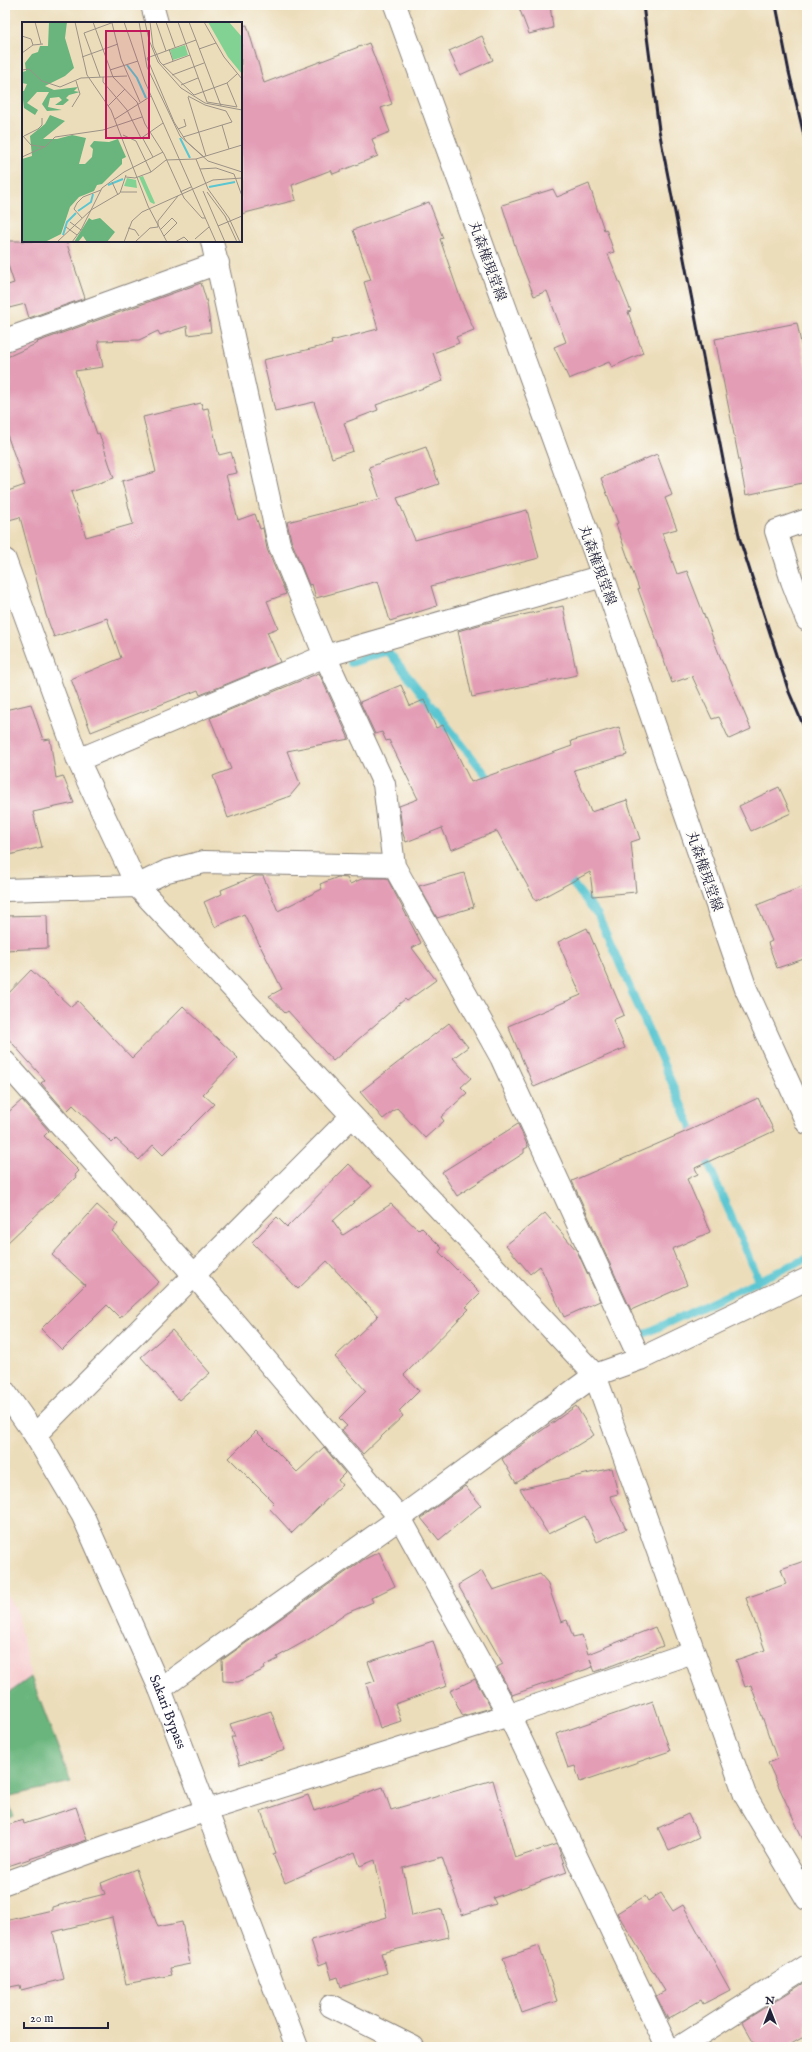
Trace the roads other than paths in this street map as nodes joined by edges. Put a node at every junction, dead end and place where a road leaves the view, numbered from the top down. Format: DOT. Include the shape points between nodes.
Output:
graph roads {
  1 [pos="152,5"];
  2 [pos="395,5"];
  3 [pos="157,22"];
  4 [pos="212,242"];
  5 [pos="218,263"];
  6 [pos="5,340"];
  7 [pos="807,520"];
  8 [pos="5,560"];
  9 [pos="603,576"];
  10 [pos="807,620"];
  11 [pos="325,656"];
  12 [pos="78,760"];
  13 [pos="394,866"];
  14 [pos="137,886"];
  15 [pos="5,890"];
  16 [pos="5,1062"];
  17 [pos="352,1116"];
  18 [pos="807,1123"];
  19 [pos="194,1276"];
  20 [pos="807,1279"];
  21 [pos="640,1359"];
  22 [pos="596,1375"];
  23 [pos="5,1392"];
  24 [pos="35,1435"];
  25 [pos="400,1518"];
  26 [pos="693,1652"];
  27 [pos="160,1689"];
  28 [pos="510,1714"];
  29 [pos="207,1810"];
  30 [pos="5,1883"];
  31 [pos="807,1899"];
  32 [pos="807,1966"];
  33 [pos="331,2006"];
  34 [pos="688,2045"];
  35 [pos="298,2047"];
  36 [pos="413,2047"];
  37 [pos="667,2047"];
  1 -- 3 [label="main road"];
  2 -- 9 [label="main road, 丸森権現堂線"];
  4 -- 5 [label="main road"];
  5 -- 6 [label="main road"];
  5 -- 11 [label="main road" via="279,544"];
  7 -- 10 [label="main road" via="776,530"];
  8 -- 12 [label="main road"];
  9 -- 11 [label="main road"];
  9 -- 18 [label="main road, 丸森権現堂線" via="746,989"];
  11 -- 12 [label="main road"];
  11 -- 13 [label="main road" via="384,784"];
  12 -- 14 [label="main road"];
  13 -- 14 [label="main road" via="204,862 167,871"];
  13 -- 21 [label="main road" via="502,1057"];
  14 -- 15 [label="main road"];
  14 -- 17 [label="main road"];
  16 -- 19 [label="main road"];
  17 -- 19 [label="main road"];
  17 -- 22 [label="main road"];
  19 -- 24 [label="main road"];
  19 -- 25 [label="main road"];
  20 -- 21 [label="main road"];
  21 -- 22 [label="main road"];
  22 -- 25 [label="main road"];
  22 -- 26 [label="main road"];
  23 -- 24 [label="main road, Sakari Bypass"];
  24 -- 27 [label="main road, Sakari Bypass" via="83,1516"];
  25 -- 27 [label="main road"];
  25 -- 28 [label="main road"];
  26 -- 28 [label="main road"];
  26 -- 31 [label="main road" via="745,1795"];
  27 -- 29 [label="main road, Sakari Bypass"];
  28 -- 29 [label="main road"];
  28 -- 37 [label="main road"];
  29 -- 30 [label="main road"];
  29 -- 35 [label="main road, Sakari Bypass"];
  32 -- 34 [label="main road"];
  33 -- 36 [label="main road"];
}
